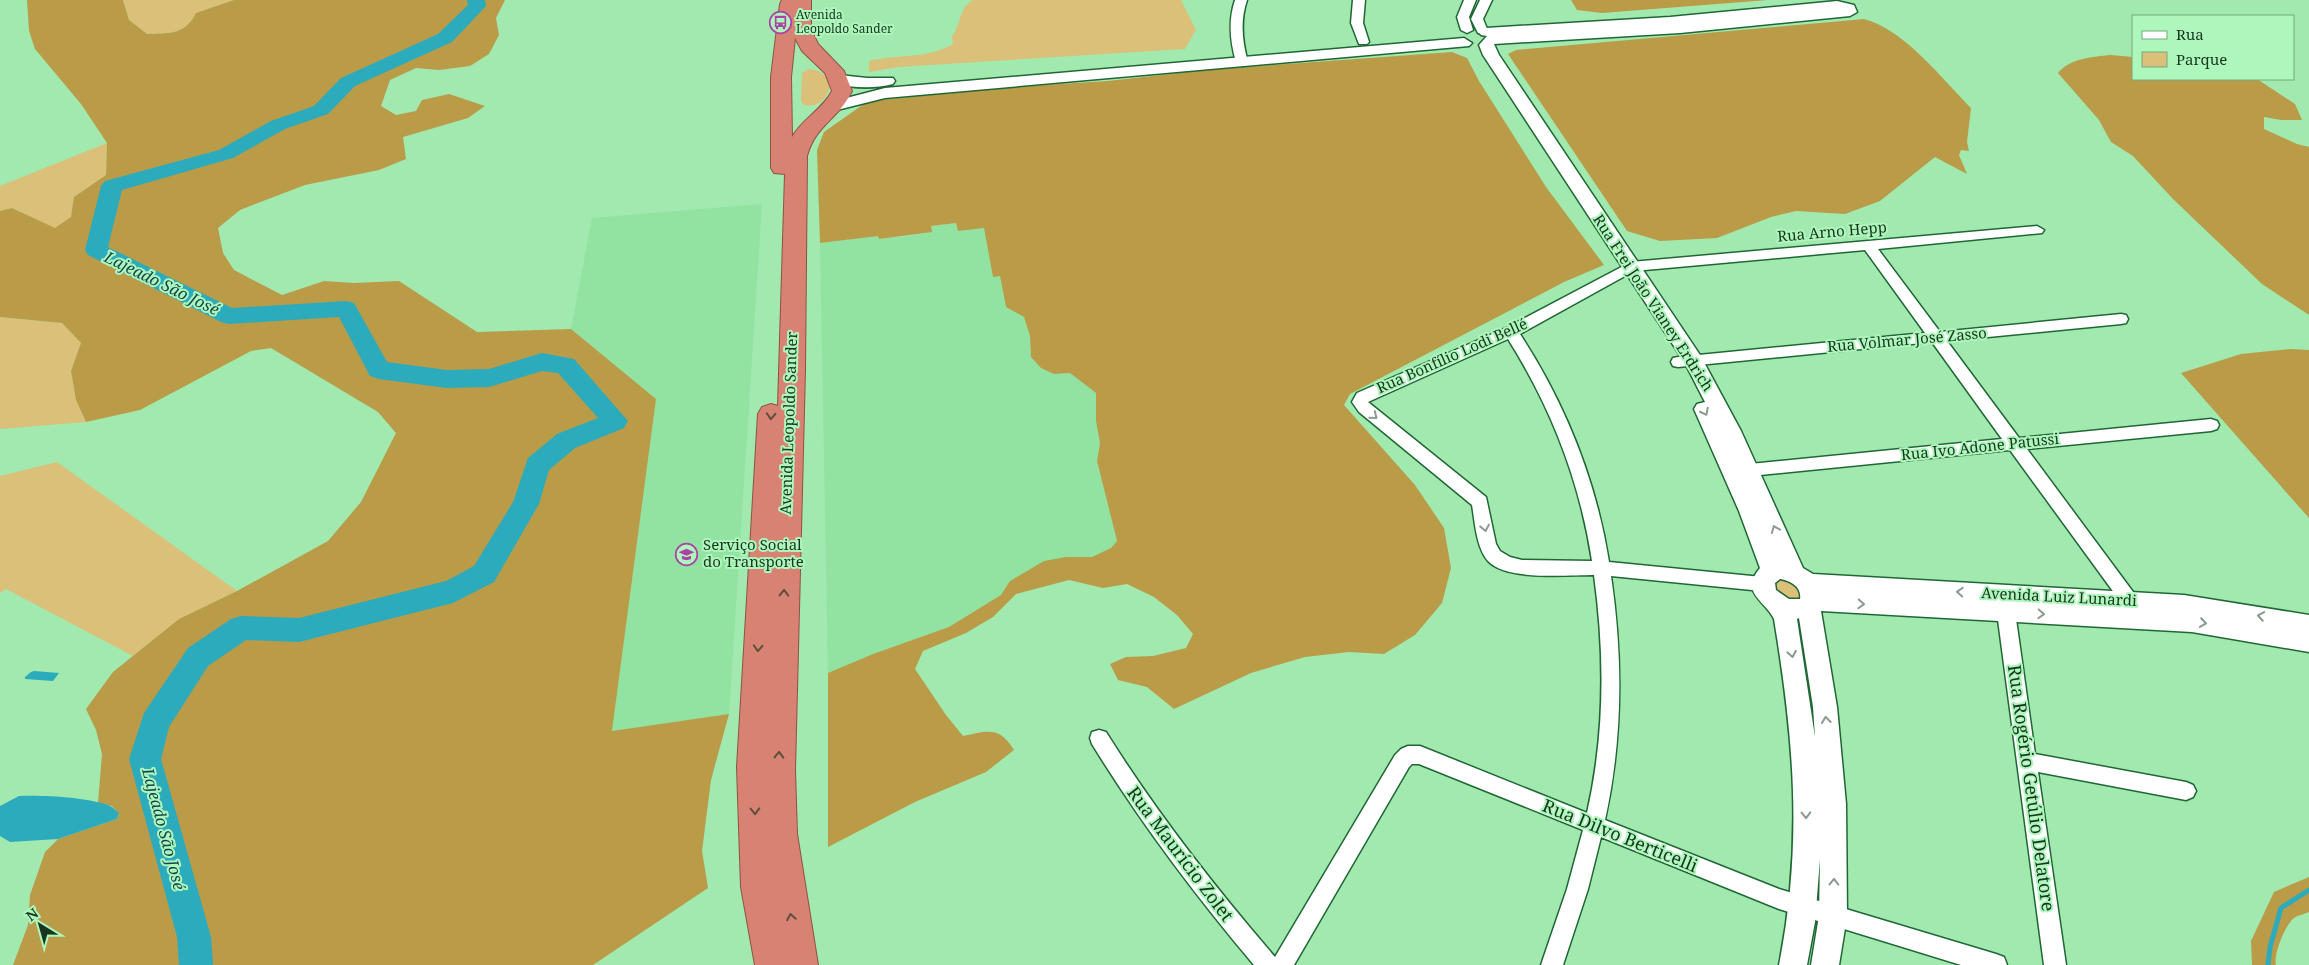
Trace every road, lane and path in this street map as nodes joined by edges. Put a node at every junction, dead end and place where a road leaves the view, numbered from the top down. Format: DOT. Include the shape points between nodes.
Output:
graph roads {
  1 [pos="789,0"];
  2 [pos="802,0"];
  3 [pos="1241,0"];
  4 [pos="1359,0"];
  5 [pos="1470,0"];
  6 [pos="1486,0"];
  7 [pos="1476,38"];
  8 [pos="1363,42"];
  9 [pos="1241,57"];
  10 [pos="837,75"];
  11 [pos="781,77"];
  12 [pos="781,105"];
  13 [pos="833,106"];
  14 [pos="2037,230"];
  15 [pos="1868,245"];
  16 [pos="1625,270"];
  17 [pos="2121,319"];
  18 [pos="1511,332"];
  19 [pos="1936,337"];
  20 [pos="1685,361"];
  21 [pos="2211,425"];
  22 [pos="2014,444"];
  23 [pos="1750,470"];
  24 [pos="1602,568"];
  25 [pos="1767,578"];
  26 [pos="1806,591"];
  27 [pos="1780,607"];
  28 [pos="2134,610"];
  29 [pos="2006,612"];
  30 [pos="2309,625"];
  31 [pos="2309,642"];
  32 [pos="1099,738"];
  33 [pos="1408,756"];
  34 [pos="2027,761"];
  35 [pos="2186,791"];
  36 [pos="1594,825"];
  37 [pos="1803,907"];
  38 [pos="1834,916"];
  39 [pos="773,965"];
  40 [pos="800,965"];
  41 [pos="1268,965"];
  42 [pos="1282,965"];
  43 [pos="1552,965"];
  44 [pos="1793,965"];
  45 [pos="1825,965"];
  46 [pos="1996,965"];
  47 [pos="2055,965"];
  1 -- 11 [label="highway, Avenida Leopoldo Sander"];
  2 -- 10 [label="highway" via="801,29 809,47"];
  3 -- 9 [label="street" via="1236,14"];
  4 -- 8 [label="street" via="1357,23"];
  5 -- 7 [label="street" via="1463,17"];
  6 -- 7 [label="street, Rua Frei João Vianey Erdrich" via="1477,19"];
  7 -- 7 [label="street" via="1680,29 1850,12 1849,8 1837,5"];
  7 -- 8 [label="street"];
  7 -- 9 [label="street"];
  7 -- 16 [label="street, Rua Frei João Vianey Erdrich" via="1491,54"];
  8 -- 9 [label="street"];
  9 -- 10 [label="street" via="868,83"];
  9 -- 13 [label="street" via="885,93"];
  10 -- 11 [label="highway" via="814,64 802,66"];
  10 -- 13 [label="highway" via="842,91"];
  11 -- 12 [label="highway, Avenida Leopoldo Sander"];
  12 -- 13 [label="highway" via="805,113"];
  12 -- 39 [label="highway, Avenida Leopoldo Sander, one-way" via="783,158 778,202 778,276 753,767 758,887"];
  40 -- 13 [label="highway, Avenida Leopoldo Sander, one-way" via="780,834 779,770 796,156 802,135"];
  14 -- 15 [label="street, Rua Arno Hepp"];
  15 -- 16 [label="street, Rua Arno Hepp"];
  15 -- 19 [label="street"];
  16 -- 18 [label="street, Rua Bonfílio Lodi Bellé"];
  16 -- 20 [label="street, Rua Frei João Vianey Erdrich"];
  17 -- 19 [label="street, Rua Volmar José Zasso"];
  18 -- 24 [label="street" via="1544,384 1569,441 1589,502"];
  18 -- 24 [label="street, Rua Bonfílio Lodi Bellé, one-way" via="1364,395 1360,402 1480,502 1488,544 1494,556 1522,567"];
  19 -- 20 [label="street, Rua Volmar José Zasso"];
  19 -- 22 [label="street"];
  20 -- 23 [label="street, Rua Frei João Vianey Erdrich"];
  20 -- 25 [label="street, Rua Frei João Vianey Erdrich, one-way" via="1733,470"];
  21 -- 22 [label="street, Rua Ivo Adone Patussi"];
  22 -- 23 [label="street, Rua Ivo Adone Patussi"];
  22 -- 28 [label="street"];
  26 -- 23 [label="street, Rua Frei João Vianey Erdrich, one-way"];
  24 -- 25 [label="street"];
  24 -- 36 [label="street" via="1611,648 1611,691 1608,735"];
  25 -- 26 [label="street" via="1780,570"];
  25 -- 27 [label="street, Rua Frei João Vianey Erdrich" via="1767,597"];
  26 -- 27 [label="street" via="1796,610"];
  28 -- 26 [label="street, Avenida Luiz Lunardi, one-way"];
  26 -- 29 [label="street, Avenida Luiz Lunardi, one-way"];
  38 -- 26 [label="street, Rua Frei João Vianey Erdrich, one-way" via="1830,753"];
  27 -- 37 [label="street, one-way" via="1786,618 1793,660 1803,747 1807,851"];
  29 -- 28 [label="street, Avenida Luiz Lunardi, one-way"];
  30 -- 28 [label="street, Avenida Luiz Lunardi, one-way" via="2184,604"];
  28 -- 31 [label="street, Avenida Luiz Lunardi, one-way"];
  29 -- 34 [label="street, Rua Rogério Getúlio Delatore"];
  32 -- 41 [label="street, Rua Maurício Zolet" via="1178,856"];
  33 -- 36 [label="street, Rua Dilvo Berticelli" via="1420,755"];
  33 -- 42 [label="street" via="1394,774"];
  34 -- 35 [label="street"];
  34 -- 47 [label="street, Rua Rogério Getúlio Delatore"];
  36 -- 37 [label="street, Rua Dilvo Berticelli"];
  36 -- 43 [label="street" via="1566,928"];
  37 -- 38 [label="street, Rua Dilvo Berticelli"];
  37 -- 44 [label="street"];
  38 -- 45 [label="street, Rua Frei João Vianey Erdrich"];
  38 -- 46 [label="street"];
}
